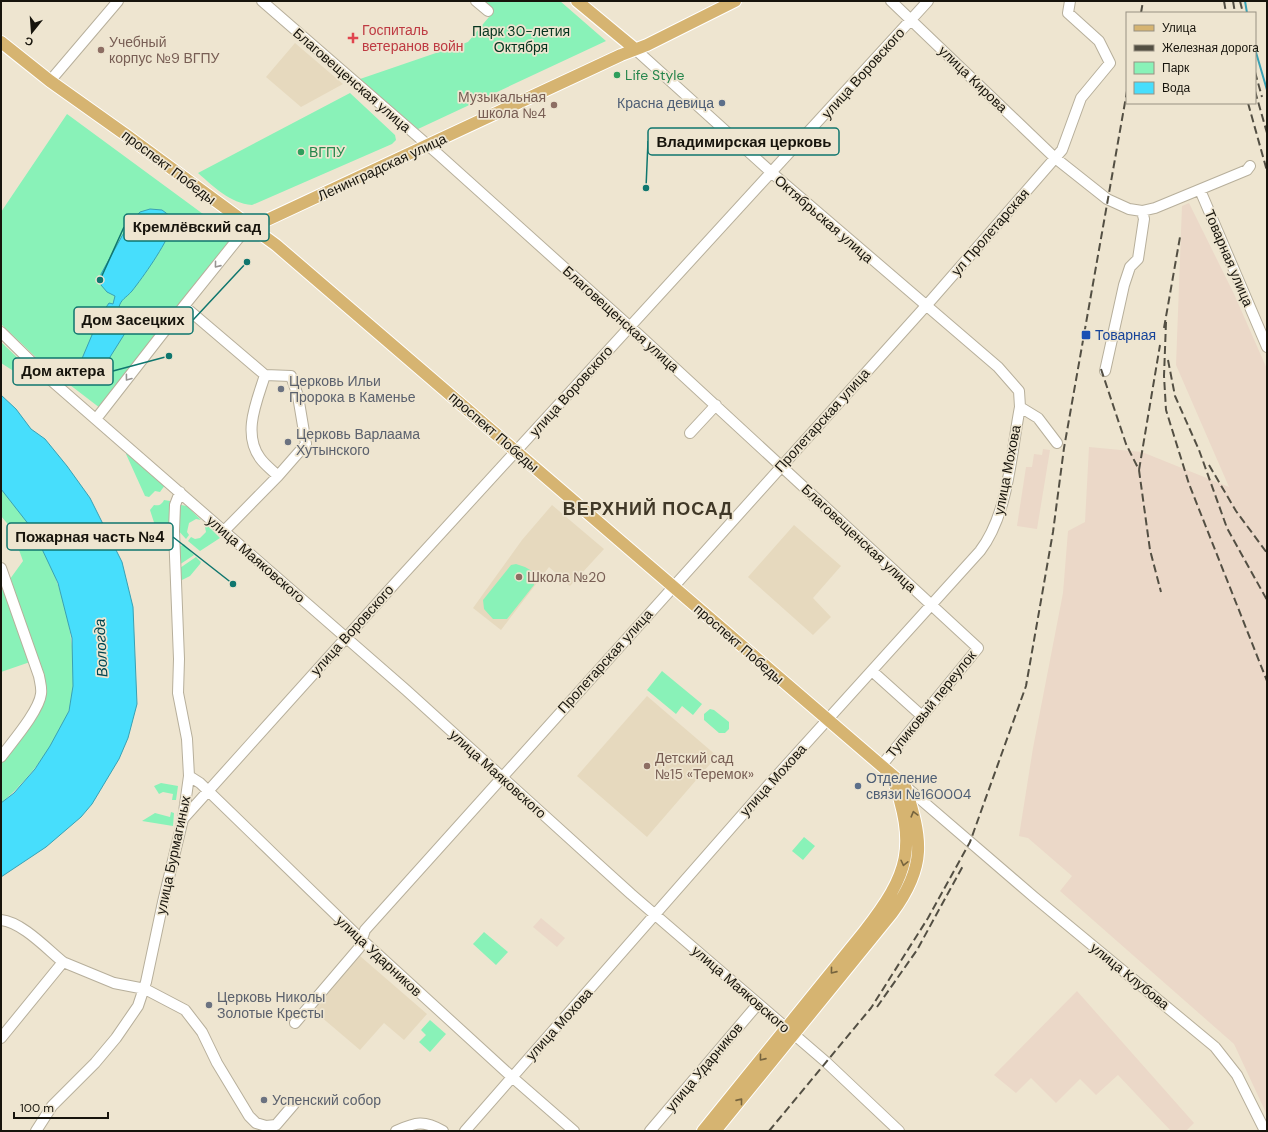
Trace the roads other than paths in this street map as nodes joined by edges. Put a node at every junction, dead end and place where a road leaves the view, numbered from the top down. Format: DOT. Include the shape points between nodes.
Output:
graph roads {
  1 [pos="118,1"];
  2 [pos="262,1"];
  3 [pos="476,1"];
  4 [pos="577,1"];
  5 [pos="735,1"];
  6 [pos="891,1"];
  7 [pos="928,1"];
  8 [pos="1070,1"];
  9 [pos="488,11"];
  10 [pos="911,20"];
  11 [pos="1,42"];
  12 [pos="635,49"];
  13 [pos="50,81"];
  14 [pos="427,146"];
  15 [pos="1054,157"];
  16 [pos="1250,166"];
  17 [pos="772,173"];
  18 [pos="1200,190"];
  19 [pos="1142,211"];
  20 [pos="252,227"];
  21 [pos="184,306"];
  22 [pos="926,306"];
  23 [pos="630,326"];
  24 [pos="1,332"];
  25 [pos="1267,347"];
  26 [pos="1105,371"];
  27 [pos="265,375"];
  28 [pos="716,405"];
  29 [pos="1020,407"];
  30 [pos="96,419"];
  31 [pos="690,433"];
  32 [pos="1057,443"];
  33 [pos="516,451"];
  34 [pos="782,465"];
  35 [pos="278,476"];
  36 [pos="180,492"];
  37 [pos="224,531"];
  38 [pos="1,568"];
  39 [pos="672,586"];
  40 [pos="931,606"];
  41 [pos="346,638"];
  42 [pos="973,644"];
  43 [pos="872,671"];
  44 [pos="922,716"];
  45 [pos="827,719"];
  46 [pos="1,757"];
  47 [pos="881,766"];
  48 [pos="891,774"];
  49 [pos="188,776"];
  50 [pos="501,777"];
  51 [pos="905,786"];
  52 [pos="208,792"];
  53 [pos="183,819"];
  54 [pos="970,842"];
  55 [pos="656,915"];
  56 [pos="1,920"];
  57 [pos="361,939"];
  58 [pos="63,962"];
  59 [pos="145,989"];
  60 [pos="758,1004"];
  61 [pos="295,1023"];
  62 [pos="790,1031"];
  63 [pos="1,1038"];
  64 [pos="512,1077"];
  65 [pos="294,1104"];
  66 [pos="465,1129"];
  67 [pos="36,1131"];
  68 [pos="396,1131"];
  69 [pos="443,1131"];
  70 [pos="574,1131"];
  71 [pos="650,1131"];
  72 [pos="703,1131"];
  73 [pos="715,1131"];
  74 [pos="899,1131"];
  75 [pos="1265,1131"];
  1 -- 13 [label="street"];
  2 -- 14 [label="street, Благовещенская улица"];
  3 -- 9 [label="street"];
  4 -- 12 [label="main road, Октябрьская улица"];
  5 -- 12 [label="main road, Ленинградская улица"];
  6 -- 10 [label="street, улица Кирова"];
  7 -- 10 [label="street, улица Воровского"];
  8 -- 15 [label="street, ул Пролетарская" via="1068,13 1099,41 1110,63 1081,98 1065,146"];
  10 -- 15 [label="street, улица Кирова"];
  10 -- 17 [label="street, улица Воровского"];
  11 -- 13 [label="main road, проспект Победы"];
  12 -- 14 [label="main road, Ленинградская улица"];
  12 -- 17 [label="street, Октябрьская улица"];
  13 -- 20 [label="main road, проспект Победы"];
  14 -- 20 [label="main road, Ленинградская улица"];
  14 -- 23 [label="street, Благовещенская улица"];
  15 -- 19 [label="street" via="1107,199 1129,209"];
  15 -- 22 [label="street, ул Пролетарская"];
  16 -- 18 [label="street" via="1247,170"];
  17 -- 22 [label="street, Октябрьская улица"];
  17 -- 23 [label="street, улица Воровского"];
  18 -- 19 [label="street"];
  18 -- 25 [label="street, Товарная улица"];
  19 -- 26 [label="street" via="1144,219 1138,259 1130,267 1124,285"];
  20 -- 21 [label="street, Ленинградская улица, one-way" via="241,235"];
  20 -- 33 [label="main road, проспект Победы"];
  21 -- 27 [label="street"];
  21 -- 30 [label="street, Ленинградская улица, one-way"];
  22 -- 29 [label="street, Октябрьская улица" via="998,366 1019,391"];
  22 -- 34 [label="street, Пролетарская улица"];
  23 -- 28 [label="street, Благовещенская улица"];
  23 -- 33 [label="street, улица Воровского"];
  24 -- 30 [label="street, улица Маяковского"];
  27 -- 35 [label="street" via="252,416 252,425 258,454"];
  27 -- 35 [label="street" via="291,376 298,396 306,444"];
  28 -- 31 [label="street"];
  28 -- 34 [label="street, Благовещенская улица"];
  29 -- 32 [label="street" via="1038,418"];
  29 -- 40 [label="street, улица Мохова" via="1002,510 990,539"];
  30 -- 36 [label="street, улица Маяковского"];
  33 -- 39 [label="main road, проспект Победы"];
  33 -- 41 [label="street, улица Воровского"];
  34 -- 39 [label="street, Пролетарская улица"];
  34 -- 40 [label="street, Благовещенская улица"];
  35 -- 37 [label="street"];
  36 -- 37 [label="street, улица Маяковского"];
  36 -- 49 [label="street, улица Бурмагиных" via="175,505 174,531 178,693 187,739"];
  37 -- 41 [label="street, улица Маяковского"];
  38 -- 46 [label="street" via="41,685 41,695 35,709"];
  39 -- 45 [label="main road, проспект Победы"];
  39 -- 50 [label="street, Пролетарская улица"];
  40 -- 42 [label="street, Благовещенская улица"];
  40 -- 43 [label="street, улица Мохова"];
  41 -- 50 [label="street, улица Маяковского"];
  41 -- 52 [label="street, улица Воровского"];
  42 -- 44 [label="street, Тупиковый переулок" via="978,648"];
  43 -- 44 [label="street"];
  43 -- 45 [label="street, улица Мохова"];
  44 -- 47 [label="street, Тупиковый переулок"];
  45 -- 47 [label="main road, проспект Победы"];
  45 -- 55 [label="street, улица Мохова"];
  47 -- 48 [label="main road, проспект Победы"];
  48 -- 51 [label="main road, проспект Победы"];
  48 -- 62 [label="main road, one-way" via="900,797 907,834 906,853 899,880 882,909"];
  49 -- 52 [label="street, улица Ударников" via="200,783"];
  49 -- 53 [label="street, улица Бурмагиных"];
  50 -- 55 [label="street, улица Маяковского"];
  50 -- 57 [label="street, Пролетарская улица" via="365,930"];
  51 -- 54 [label="street, проспект Победы"];
  62 -- 51 [label="main road, one-way" via="904,897 918,858 919,837"];
  52 -- 53 [label="street, улица Воровского"];
  52 -- 57 [label="street, улица Ударников"];
  53 -- 59 [label="street, улица Бурмагиных"];
  54 -- 75 [label="street, улица Клубова" via="1215,1047 1237,1075"];
  55 -- 60 [label="street, улица Маяковского"];
  55 -- 64 [label="street, улица Мохова"];
  56 -- 58 [label="street" via="22,929"];
  57 -- 61 [label="street, Пролетарская улица" via="359,948"];
  57 -- 64 [label="street, улица Ударников"];
  58 -- 59 [label="street" via="114,983"];
  58 -- 63 [label="street"];
  59 -- 65 [label="street" via="184,1010 194,1020 217,1064 256,1123 276,1125"];
  59 -- 67 [label="street, улица Бурмагиных" via="138,1006 116,1038 52,1106"];
  60 -- 62 [label="street, улица Маяковского"];
  60 -- 71 [label="street, улица Ударников"];
  62 -- 72 [label="main road, one-way"];
  73 -- 62 [label="main road, one-way"];
  62 -- 74 [label="street, улица Маяковского"];
  64 -- 66 [label="street, улица Мохова"];
  64 -- 70 [label="street, улица Ударников"];
  68 -- 69 [label="street" via="419,1123"];
}
